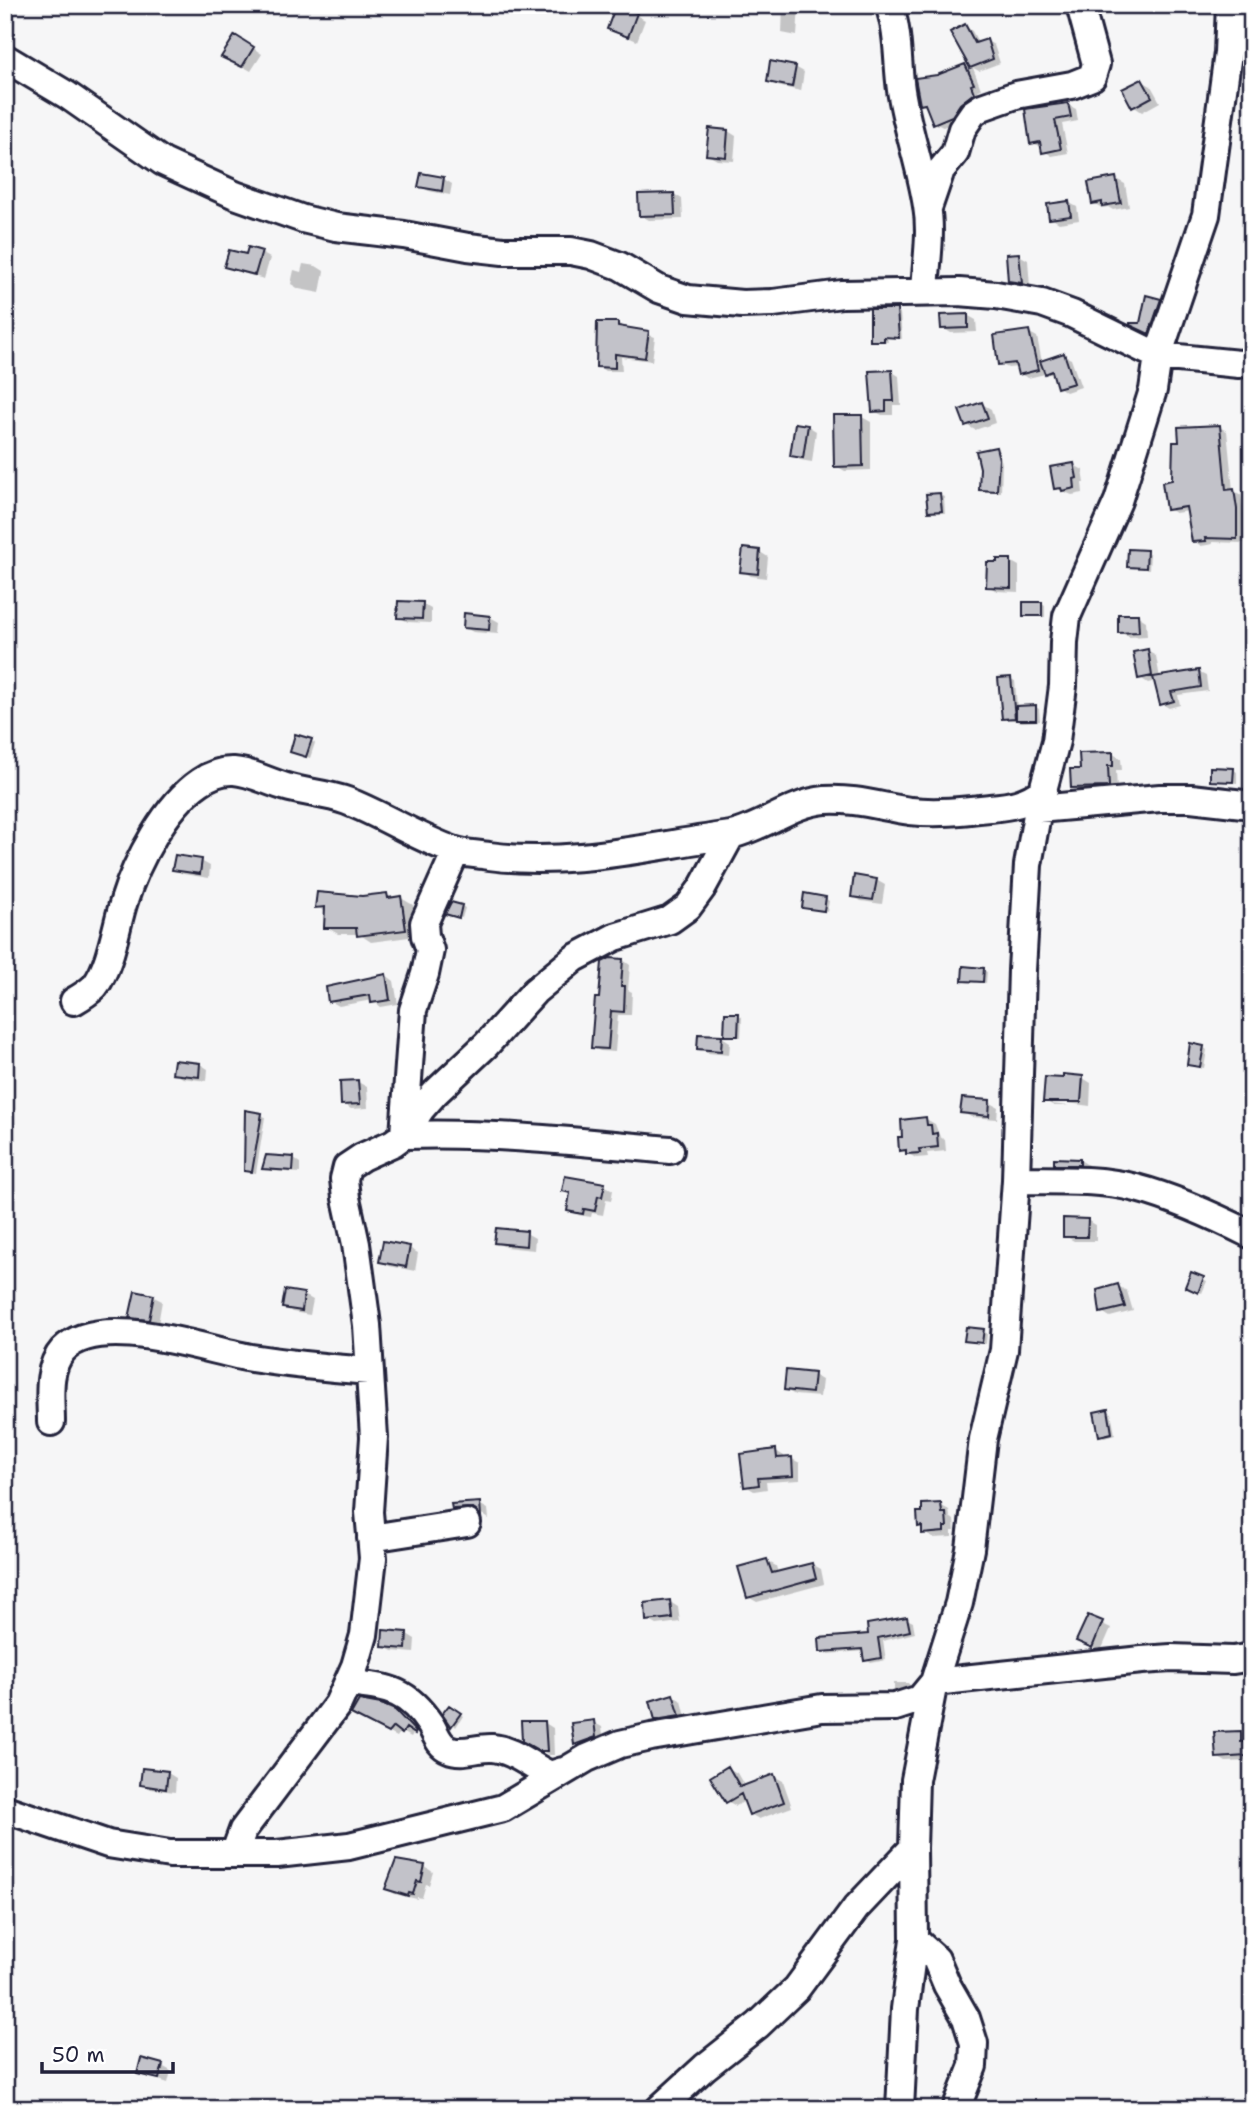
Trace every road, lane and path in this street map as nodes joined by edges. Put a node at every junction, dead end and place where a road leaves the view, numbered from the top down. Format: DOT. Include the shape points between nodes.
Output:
graph roads {
  1 [pos="889,5"];
  2 [pos="1080,5"];
  3 [pos="1230,5"];
  4 [pos="5,58"];
  5 [pos="928,208"];
  6 [pos="925,292"];
  7 [pos="1158,356"];
  8 [pos="1252,362"];
  9 [pos="1041,799"];
  10 [pos="1252,805"];
  11 [pos="731,835"];
  12 [pos="456,851"];
  13 [pos="74,1001"];
  14 [pos="404,1135"];
  15 [pos="670,1150"];
  16 [pos="1016,1180"];
  17 [pos="1252,1236"];
  18 [pos="369,1371"];
  19 [pos="51,1423"];
  20 [pos="467,1523"];
  21 [pos="371,1538"];
  22 [pos="1252,1657"];
  23 [pos="934,1682"];
  24 [pos="348,1683"];
  25 [pos="564,1771"];
  26 [pos="5,1810"];
  27 [pos="913,1848"];
  28 [pos="235,1852"];
  29 [pos="914,1939"];
  30 [pos="659,2109"];
  31 [pos="900,2109"];
  32 [pos="956,2109"];
  1 -- 5 [label="street" via="909,132"];
  2 -- 5 [label="street" via="1096,64 1092,77 1016,95 973,113 955,153 941,170"];
  3 -- 7 [label="street" via="1206,215"];
  4 -- 6 [label="street" via="163,162 303,219 468,247 591,255 688,299 763,303 842,293"];
  5 -- 6 [label="street"];
  6 -- 7 [label="street" via="996,295 1042,303"];
  7 -- 8 [label="street"];
  7 -- 9 [label="street" via="1153,390 1122,488 1067,617 1056,741"];
  9 -- 10 [label="street" via="1171,798"];
  9 -- 11 [label="street" via="949,813 852,801 816,802"];
  9 -- 16 [label="street" via="1028,865"];
  11 -- 12 [label="street" via="586,858 509,858"];
  11 -- 14 [label="street" via="688,906 670,920 595,946 554,975 436,1091"];
  12 -- 13 [label="street" via="346,801 234,769 215,773 197,783 148,846 131,880 102,973 92,989"];
  12 -- 14 [label="street" via="424,923 430,950 413,1010"];
  14 -- 15 [label="street" via="495,1136"];
  14 -- 18 [label="street" via="347,1167 344,1179 364,1303"];
  16 -- 17 [label="street" via="1135,1188"];
  16 -- 23 [label="street" via="1004,1350 983,1439 970,1549"];
  18 -- 19 [label="street" via="293,1365 154,1336 94,1335 75,1342 54,1363"];
  18 -- 21 [label="street" via="374,1437"];
  20 -- 21 [label="street"];
  21 -- 24 [label="street" via="364,1635"];
  22 -- 23 [label="street" via="1142,1660"];
  23 -- 25 [label="street" via="920,1699 895,1707 822,1708 651,1737 620,1744"];
  23 -- 27 [label="street" via="915,1780"];
  24 -- 25 [label="street" via="393,1689 421,1712 441,1744 450,1750 493,1748 550,1775"];
  24 -- 28 [label="street" via="326,1721 243,1830"];
  25 -- 28 [label="street" via="503,1808 395,1837 311,1851"];
  26 -- 28 [label="street" via="136,1850"];
  27 -- 29 [label="street"];
  27 -- 30 [label="street" via="856,1908 797,1988"];
  29 -- 31 [label="street"];
  29 -- 32 [label="street" via="936,1959 967,2018 974,2043 973,2066"];
}
